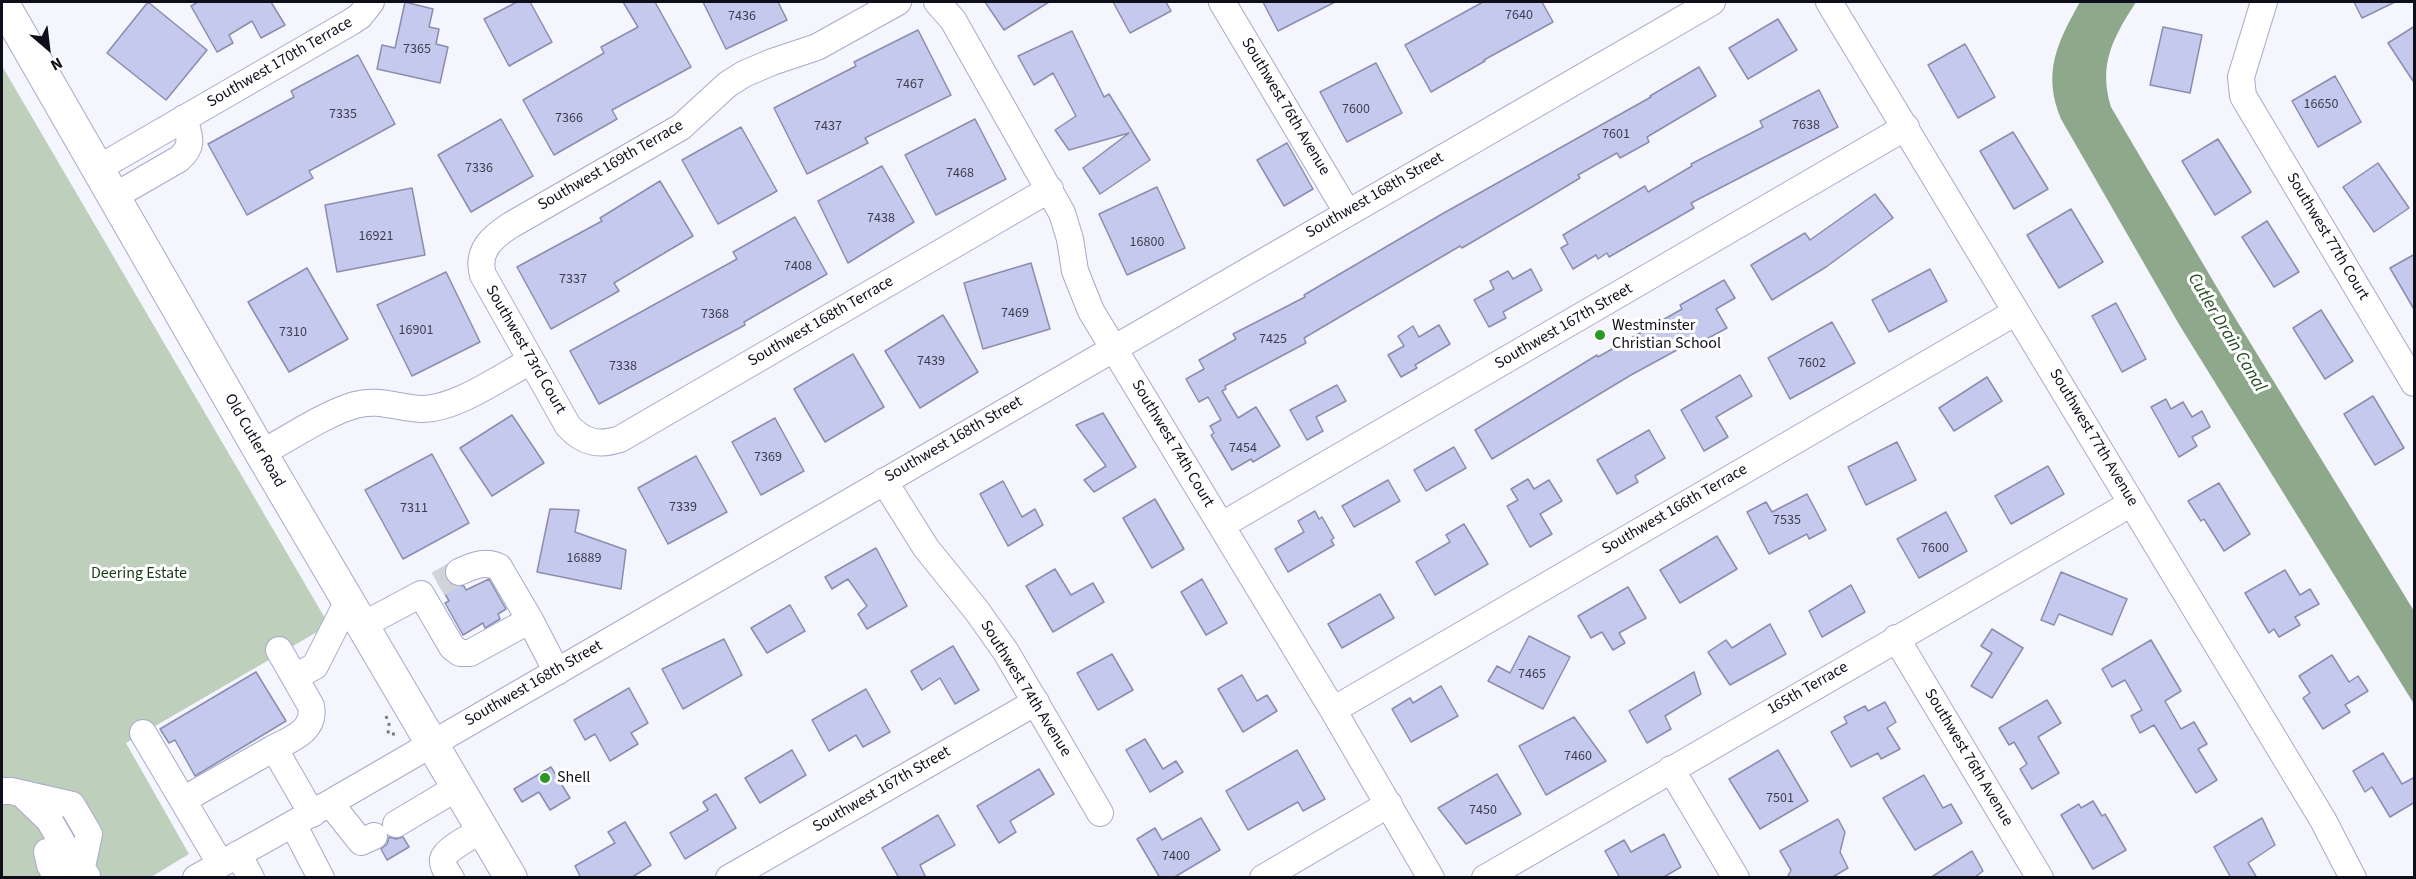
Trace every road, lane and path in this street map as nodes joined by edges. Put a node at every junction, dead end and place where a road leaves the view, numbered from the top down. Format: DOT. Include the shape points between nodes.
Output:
graph roads {
  1 [pos="2,2"];
  2 [pos="371,2"];
  3 [pos="898,2"];
  4 [pos="937,2"];
  5 [pos="1222,2"];
  6 [pos="1712,2"];
  7 [pos="1829,2"];
  8 [pos="2264,2"];
  9 [pos="184,118"];
  10 [pos="1906,127"];
  11 [pos="97,169"];
  12 [pos="1050,189"];
  13 [pos="113,196"];
  14 [pos="1347,212"];
  15 [pos="484,249"];
  16 [pos="2016,312"];
  17 [pos="1113,348"];
  18 [pos="531,361"];
  19 [pos="2415,383"];
  20 [pos="589,442"];
  21 [pos="261,453"];
  22 [pos="884,480"];
  23 [pos="2132,502"];
  24 [pos="1222,525"];
  25 [pos="439,584"];
  26 [pos="355,613"];
  27 [pos="530,620"];
  28 [pos="1896,638"];
  29 [pos="279,650"];
  30 [pos="557,672"];
  31 [pos="295,677"];
  32 [pos="1036,702"];
  33 [pos="1333,710"];
  34 [pos="144,733"];
  35 [pos="431,744"];
  36 [pos="274,748"];
  37 [pos="1671,769"];
  38 [pos="458,787"];
  39 [pos="12,793"];
  40 [pos="183,800"];
  41 [pos="1389,804"];
  42 [pos="1100,813"];
  43 [pos="312,814"];
  44 [pos="396,824"];
  45 [pos="483,830"];
  46 [pos="374,836"];
  47 [pos="47,852"];
  48 [pos="229,859"];
  49 [pos="85,872"];
  50 [pos="2346,875"];
  51 [pos="508,877"];
  52 [pos="57,878"];
  53 [pos="196,878"];
  54 [pos="251,878"];
  55 [pos="321,878"];
  56 [pos="451,878"];
  57 [pos="729,878"];
  58 [pos="1263,878"];
  59 [pos="1431,878"];
  60 [pos="1485,878"];
  61 [pos="1736,878"];
  62 [pos="2040,878"];
  1 -- 11 [label="main road, Old Cutler Road"];
  2 -- 9 [label="street, Southwest 170th Terrace" via="351,22"];
  3 -- 15 [label="street, Southwest 169th Terrace" via="817,47 744,74 681,127 498,233"];
  4 -- 12 [label="street, Southwest 74th Court" via="948,12"];
  5 -- 14 [label="street, Southwest 76th Avenue"];
  6 -- 14 [label="street, Southwest 168th Street"];
  7 -- 10 [label="street, Southwest 77th Avenue"];
  8 -- 19 [label="street, Southwest 77th Court" via="2242,68 2241,91"];
  9 -- 11 [label="street, Southwest 170th Terrace"];
  9 -- 13 [label="street" via="190,141 188,151"];
  10 -- 16 [label="street, Southwest 77th Avenue"];
  10 -- 24 [label="street, Southwest 167th Street"];
  11 -- 13 [label="main road, Old Cutler Road"];
  12 -- 17 [label="street, Southwest 74th Court" via="1066,225 1079,284"];
  12 -- 20 [label="street, Southwest 168th Terrace" via="620,439"];
  13 -- 21 [label="main road, Old Cutler Road"];
  14 -- 17 [label="street, Southwest 168th Street"];
  15 -- 18 [label="street, Southwest 73rd Court" via="483,275"];
  16 -- 23 [label="street, Southwest 77th Avenue"];
  16 -- 33 [label="street, Southwest 166th Terrace"];
  17 -- 22 [label="street, Southwest 168th Street"];
  17 -- 24 [label="street, Southwest 74th Court"];
  18 -- 20 [label="street, Southwest 73rd Court" via="568,426"];
  18 -- 21 [label="street" via="437,407 413,409 375,402 355,405"];
  21 -- 26 [label="main road, Old Cutler Road"];
  22 -- 30 [label="street, Southwest 168th Street"];
  22 -- 32 [label="street, Southwest 74th Avenue" via="926,548 992,632"];
  23 -- 28 [label="street, 165th Terrace"];
  23 -- 50 [label="street, Southwest 77th Avenue" via="2323,820"];
  24 -- 33 [label="street, Southwest 74th Court"];
  25 -- 26 [label="street"];
  25 -- 27 [label="street" via="476,565 491,563 499,567"];
  25 -- 27 [label="street" via="452,648 460,653 470,653"];
  26 -- 31 [label="street" via="315,666"];
  26 -- 35 [label="main road, Old Cutler Road"];
  27 -- 30 [label="street"];
  28 -- 37 [label="street, 165th Terrace"];
  28 -- 62 [label="street, Southwest 76th Avenue"];
  29 -- 31 [label="street"];
  30 -- 35 [label="street, Southwest 168th Street"];
  31 -- 36 [label="street" via="313,714 310,723 294,737"];
  32 -- 42 [label="street, Southwest 74th Avenue"];
  32 -- 57 [label="street, Southwest 167th Street"];
  33 -- 41 [label="street, Southwest 74th Court"];
  34 -- 40 [label="street"];
  35 -- 38 [label="main road, Old Cutler Road"];
  35 -- 43 [label="street, Southwest 168th Street"];
  36 -- 40 [label="street"];
  36 -- 43 [label="street"];
  37 -- 60 [label="street, 165th Terrace"];
  37 -- 61 [label="street"];
  38 -- 44 [label="street"];
  38 -- 45 [label="main road, Old Cutler Road"];
  39 -- 47 [label="street"];
  39 -- 49 [label="street" via="60,813 75,839"];
  40 -- 48 [label="street"];
  41 -- 58 [label="street"];
  41 -- 59 [label="street, Southwest 74th Court"];
  43 -- 46 [label="street" via="361,842"];
  43 -- 48 [label="street, Southwest 168th Street"];
  43 -- 55 [label="street"];
  45 -- 51 [label="main road, Old Cutler Road"];
  45 -- 56 [label="street" via="448,852 443,860"];
  47 -- 49 [label="street"];
  47 -- 52 [label="street"];
  48 -- 53 [label="street, Southwest 168th Street"];
  48 -- 54 [label="street"];
}
